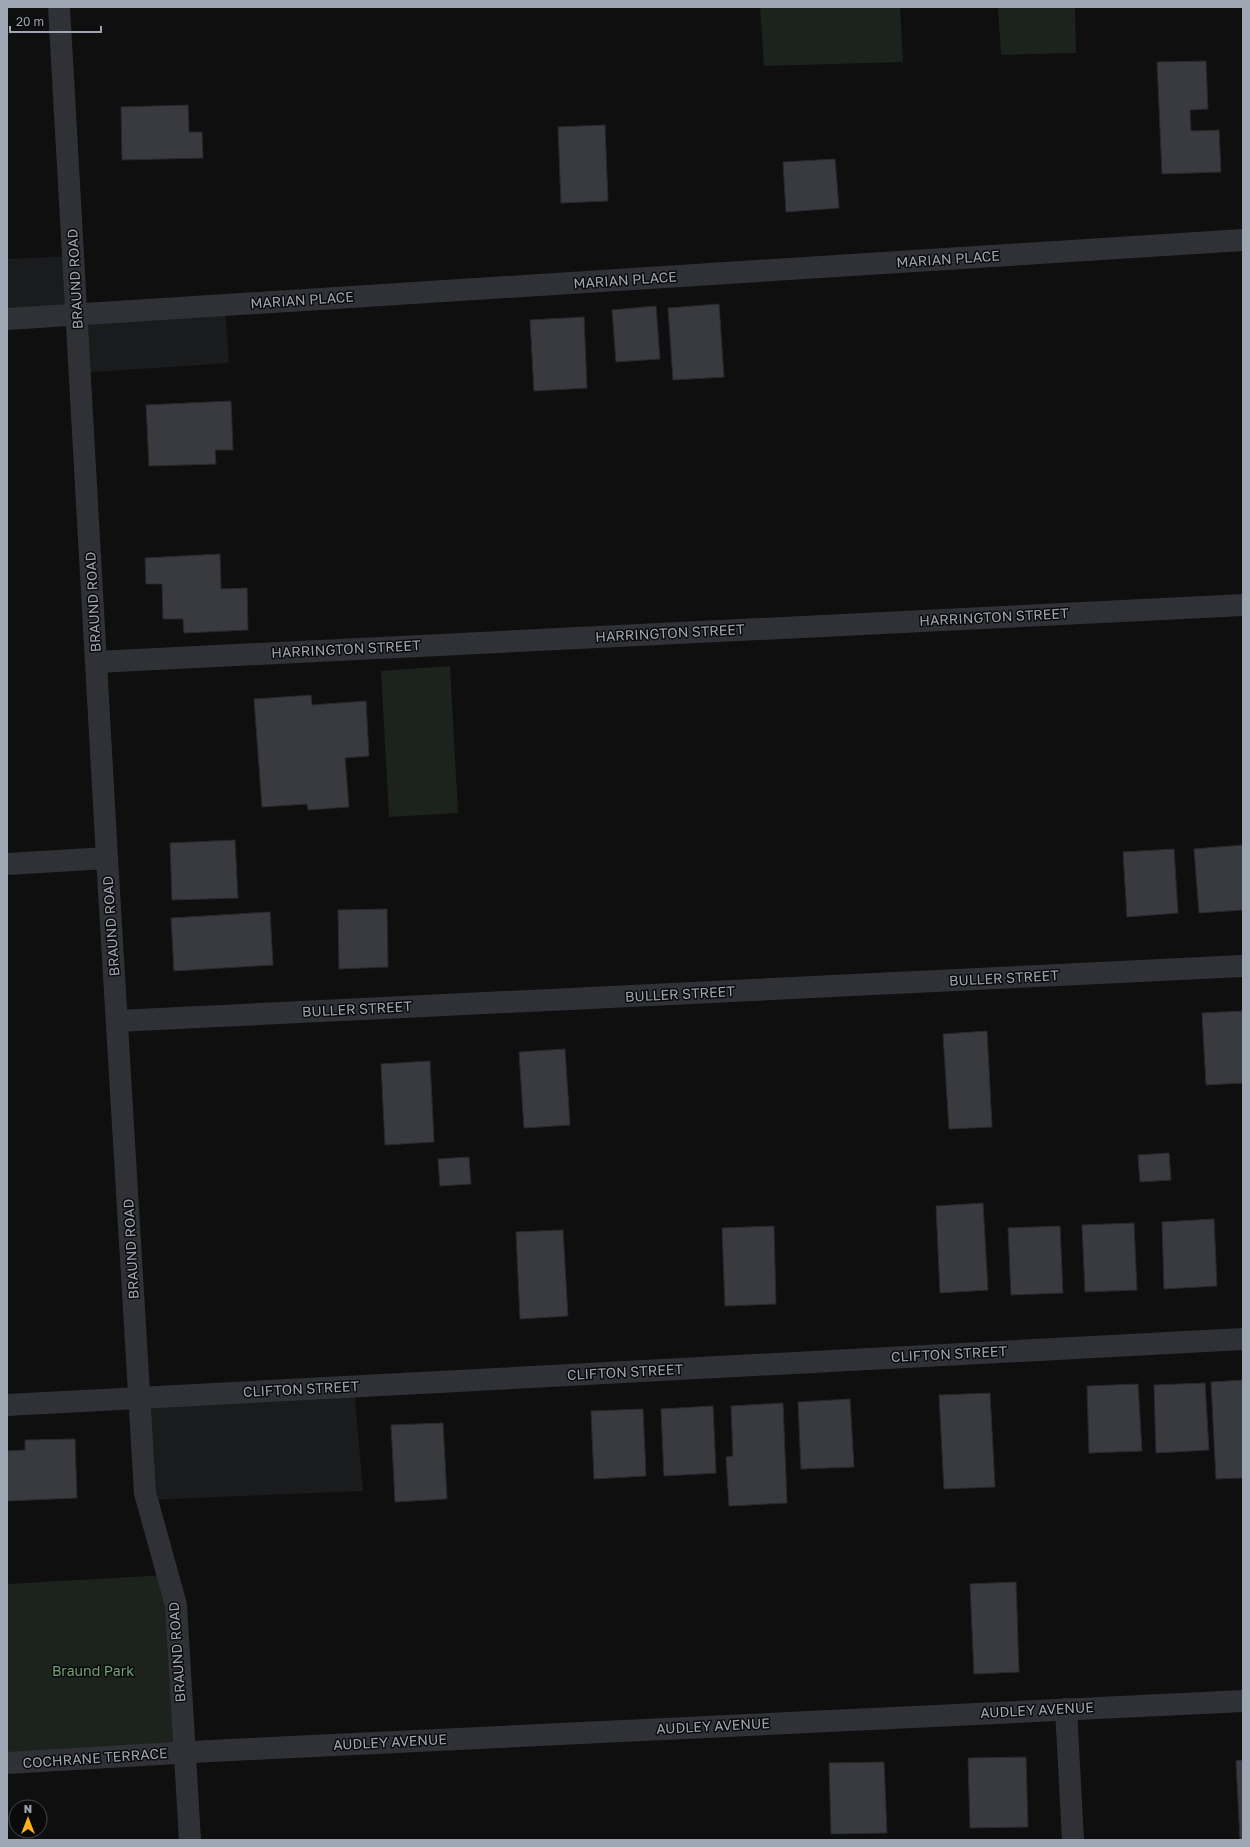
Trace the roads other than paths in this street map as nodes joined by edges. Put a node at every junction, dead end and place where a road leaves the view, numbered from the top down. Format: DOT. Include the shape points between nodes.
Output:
graph roads {
  1 [pos="59,7"];
  2 [pos="1243,240"];
  3 [pos="77,315"];
  4 [pos="7,319"];
  5 [pos="1243,605"];
  6 [pos="97,662"];
  7 [pos="107,858"];
  8 [pos="7,864"];
  9 [pos="1243,966"];
  10 [pos="118,1021"];
  11 [pos="1243,1339"];
  12 [pos="139,1398"];
  13 [pos="7,1405"];
  14 [pos="1243,1701"];
  15 [pos="1066,1709"];
  16 [pos="184,1752"];
  17 [pos="7,1763"];
  18 [pos="190,1840"];
  19 [pos="1073,1840"];
  1 -- 3 [label="street, BRAUND ROAD"];
  2 -- 3 [label="street, MARIAN PLACE"];
  3 -- 4 [label="street, MARIAN PLACE"];
  3 -- 6 [label="street, BRAUND ROAD"];
  5 -- 6 [label="street, HARRINGTON STREET"];
  6 -- 7 [label="street, BRAUND ROAD"];
  7 -- 8 [label="street"];
  7 -- 10 [label="street, BRAUND ROAD"];
  9 -- 10 [label="street, BULLER STREET"];
  10 -- 12 [label="street, BRAUND ROAD"];
  11 -- 12 [label="street, CLIFTON STREET"];
  12 -- 13 [label="street, CLIFTON STREET"];
  12 -- 16 [label="street, BRAUND ROAD" via="145,1493 176,1605"];
  14 -- 15 [label="street, AUDLEY AVENUE"];
  15 -- 16 [label="street, AUDLEY AVENUE"];
  15 -- 19 [label="street"];
  16 -- 17 [label="street, COCHRANE TERRACE"];
  16 -- 18 [label="street, BRAUND ROAD"];
}
